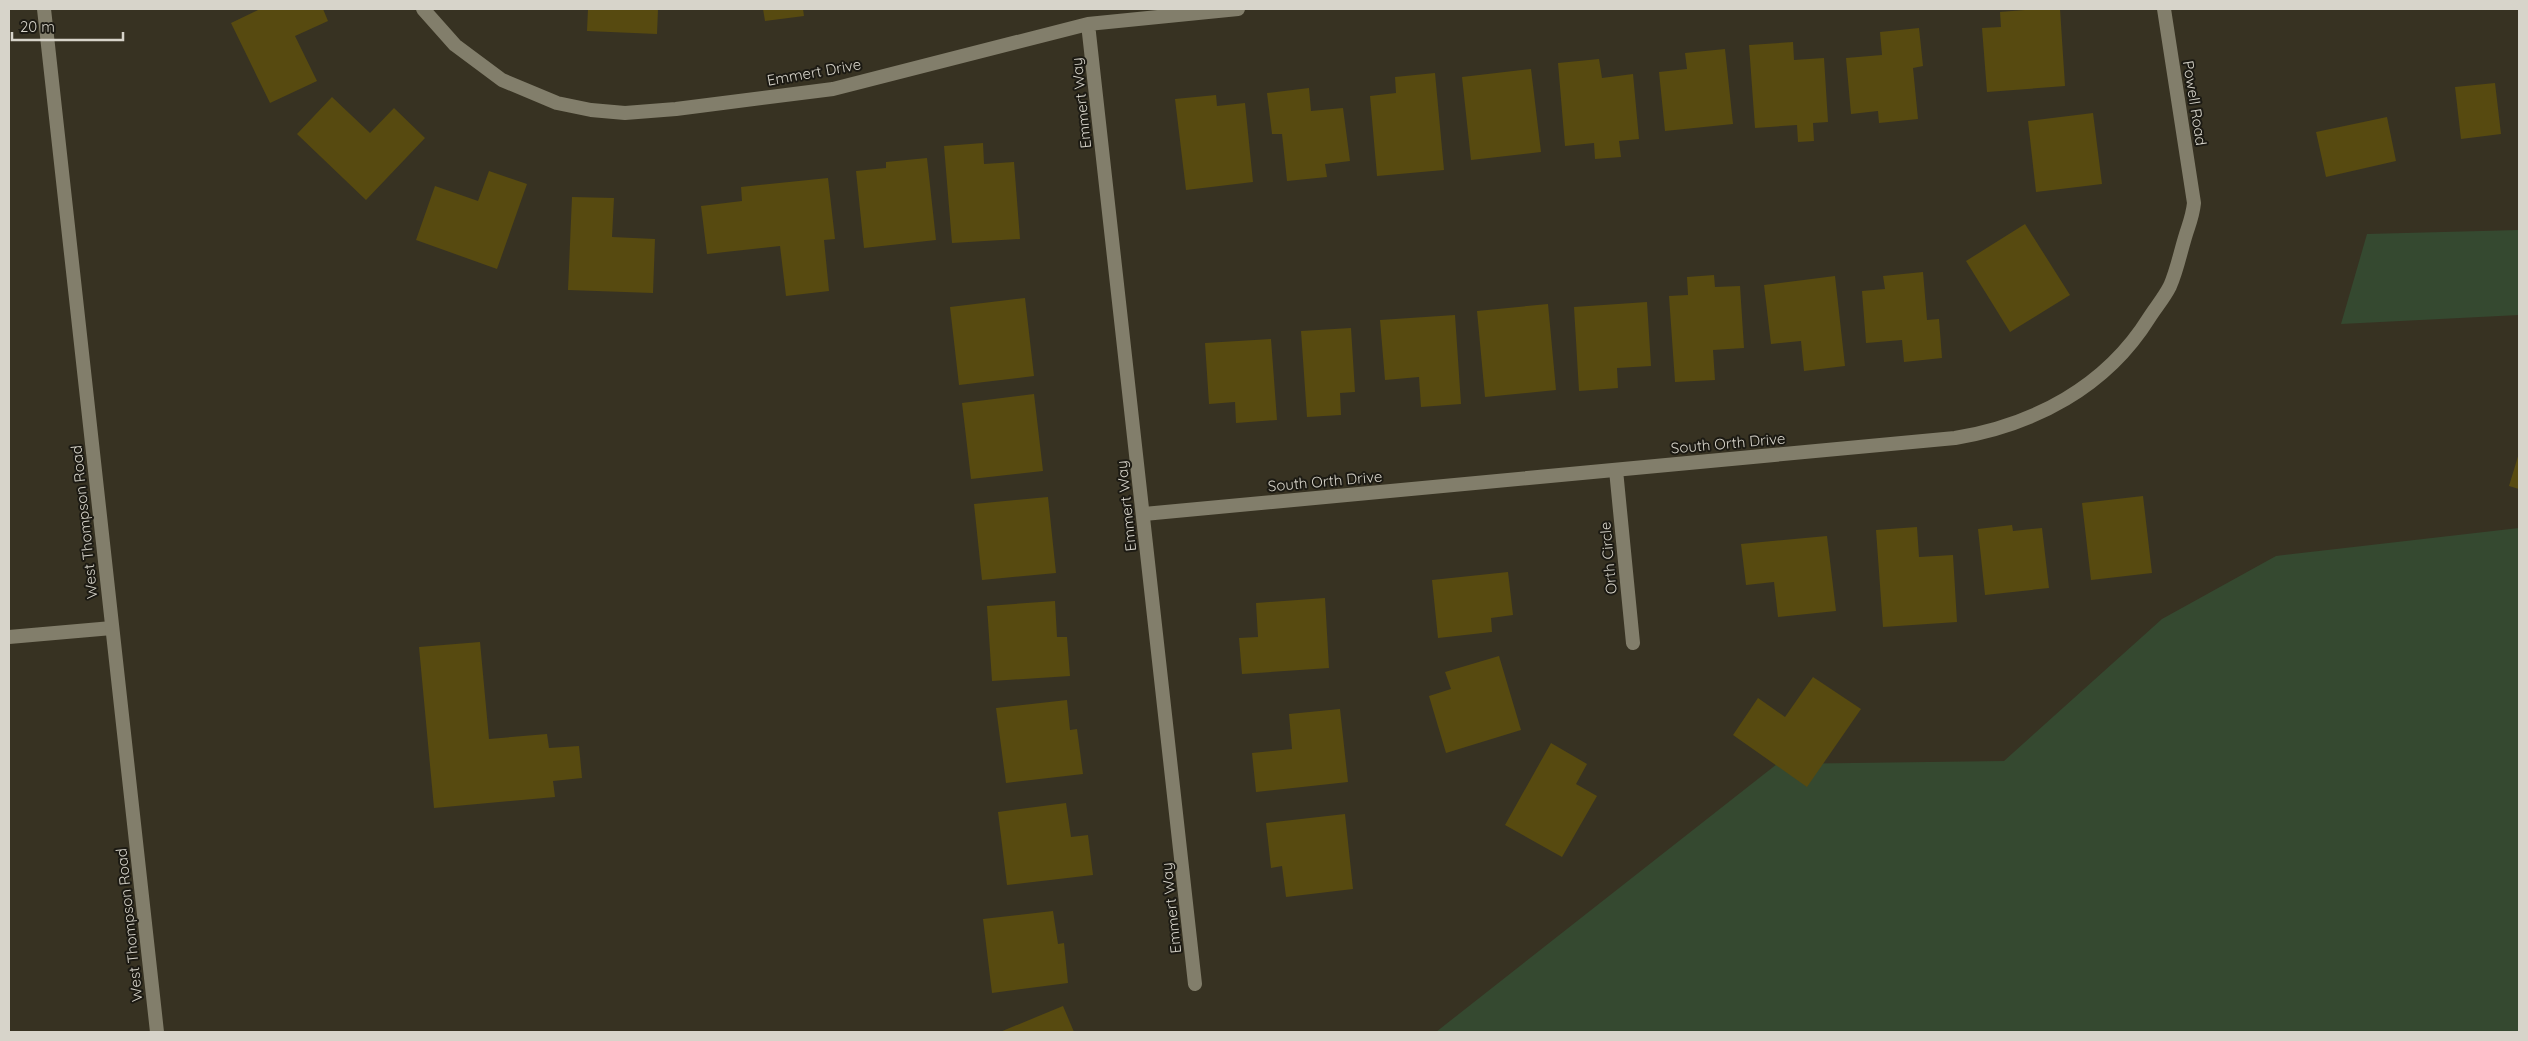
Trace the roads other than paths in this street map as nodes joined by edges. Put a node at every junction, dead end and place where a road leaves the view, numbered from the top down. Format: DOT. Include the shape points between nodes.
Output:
graph roads {
  1 [pos="44,9"];
  2 [pos="423,9"];
  3 [pos="1238,9"];
  4 [pos="2164,9"];
  5 [pos="1088,24"];
  6 [pos="2194,203"];
  7 [pos="1616,470"];
  8 [pos="1144,514"];
  9 [pos="112,628"];
  10 [pos="9,637"];
  11 [pos="1633,643"];
  12 [pos="1195,984"];
  13 [pos="157,1032"];
  1 -- 9 [label="street, West Thompson Road"];
  2 -- 5 [label="street, Emmert Drive" via="455,46 502,80 566,105 625,113 833,89"];
  3 -- 5 [label="street, Emmert Drive"];
  4 -- 6 [label="street, Powell Road"];
  5 -- 8 [label="street, Emmert Way"];
  6 -- 7 [label="street, South Orth Drive" via="2180,263 2170,286 2140,334 2086,387 2037,415 1988,432 1956,438"];
  7 -- 8 [label="street, South Orth Drive"];
  7 -- 11 [label="street, Orth Circle"];
  8 -- 12 [label="street, Emmert Way"];
  9 -- 10 [label="street"];
  9 -- 13 [label="street, West Thompson Road"];
}
